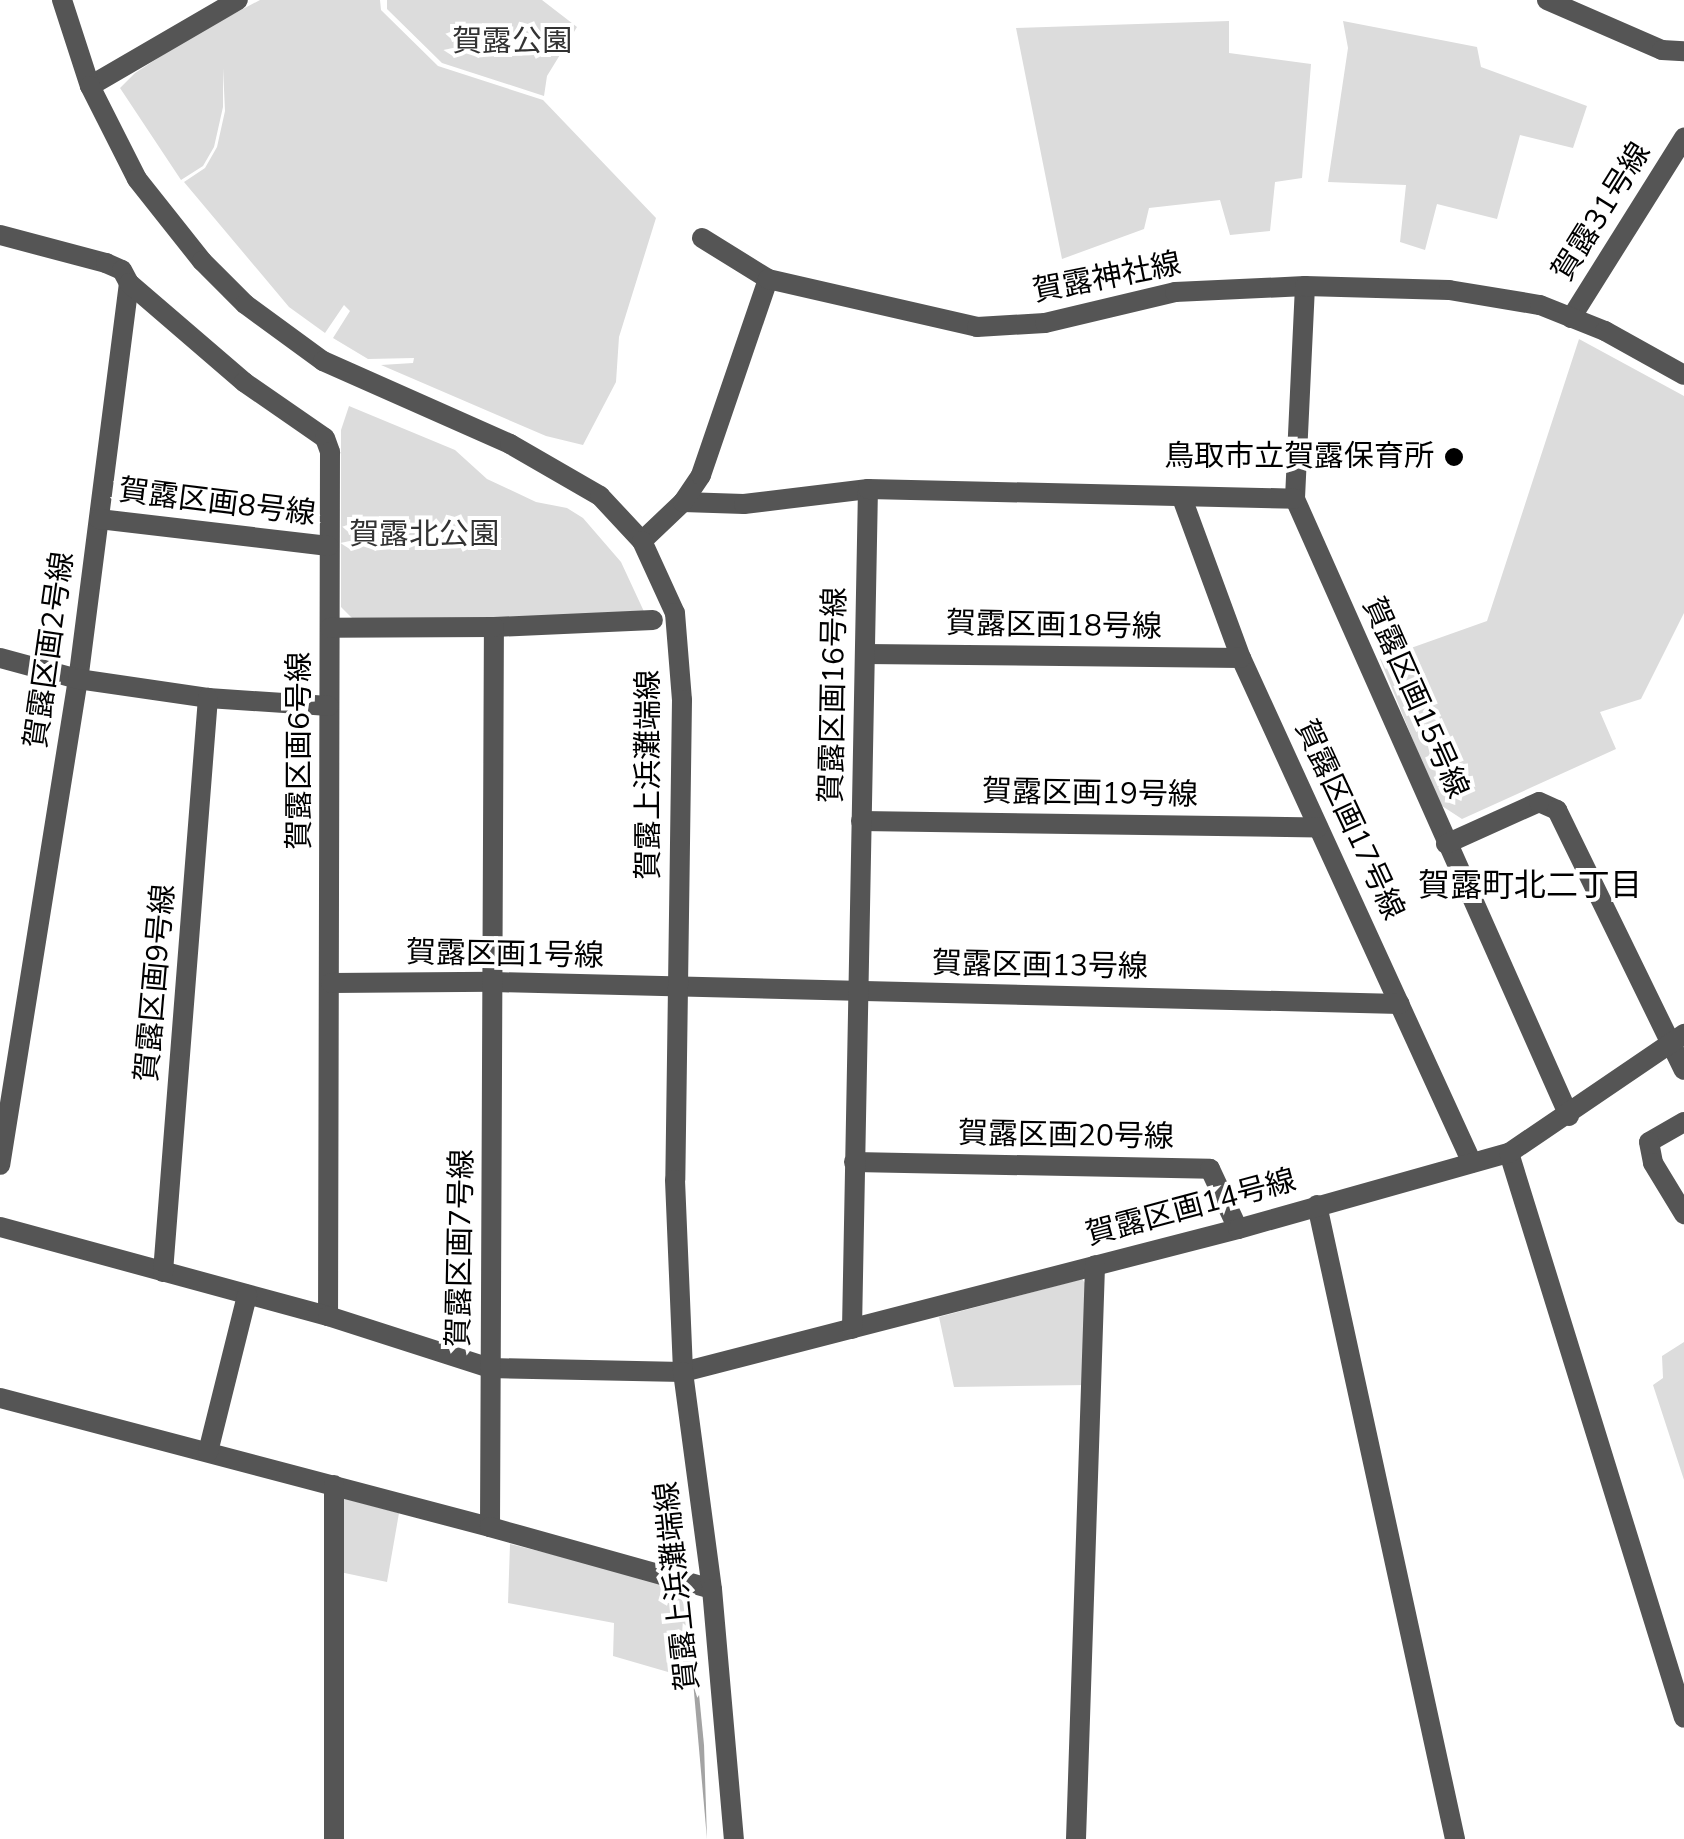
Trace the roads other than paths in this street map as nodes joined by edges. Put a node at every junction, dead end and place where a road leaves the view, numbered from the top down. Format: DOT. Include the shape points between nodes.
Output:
graph roads {
  1 [pos="62,0"];
  2 [pos="238,0"];
  3 [pos="1547,0"];
  4 [pos="1684,51"];
  5 [pos="90,86"];
  6 [pos="1684,138"];
  7 [pos="0,235"];
  8 [pos="702,238"];
  9 [pos="768,279"];
  10 [pos="129,283"];
  11 [pos="1305,286"];
  12 [pos="1571,318"];
  13 [pos="1684,375"];
  14 [pos="868,489"];
  15 [pos="1182,498"];
  16 [pos="1295,499"];
  17 [pos="684,502"];
  18 [pos="99,519"];
  19 [pos="642,542"];
  20 [pos="328,546"];
  21 [pos="652,620"];
  22 [pos="494,627"];
  23 [pos="330,628"];
  24 [pos="865,654"];
  25 [pos="0,658"];
  26 [pos="1241,658"];
  27 [pos="78,679"];
  28 [pos="208,698"];
  29 [pos="329,706"];
  30 [pos="861,822"];
  31 [pos="1318,827"];
  32 [pos="1446,844"];
  33 [pos="494,982"];
  34 [pos="331,983"];
  35 [pos="678,990"];
  36 [pos="856,992"];
  37 [pos="1400,1004"];
  38 [pos="1677,1040"];
  39 [pos="1684,1070"];
  40 [pos="1569,1116"];
  41 [pos="1684,1122"];
  42 [pos="1509,1152"];
  43 [pos="854,1162"];
  44 [pos="1472,1163"];
  45 [pos="0,1165"];
  46 [pos="1317,1206"];
  47 [pos="1684,1214"];
  48 [pos="0,1226"];
  49 [pos="1238,1229"];
  50 [pos="1095,1265"];
  51 [pos="163,1272"];
  52 [pos="248,1295"];
  53 [pos="328,1316"];
  54 [pos="852,1329"];
  55 [pos="490,1368"];
  56 [pos="683,1372"];
  57 [pos="0,1398"];
  58 [pos="208,1452"];
  59 [pos="334,1485"];
  60 [pos="490,1527"];
  61 [pos="712,1589"];
  62 [pos="1684,1718"];
  63 [pos="334,1839"];
  64 [pos="734,1839"];
  65 [pos="1076,1839"];
  66 [pos="1454,1839"];
  1 -- 5 [label="street, 賀露上浜灘端線"];
  2 -- 5 [label="street"];
  3 -- 4 [label="street" via="1662,50"];
  5 -- 19 [label="street, 賀露上浜灘端線" via="137,179 202,262 246,304 322,362 510,444 600,496"];
  6 -- 12 [label="street, 賀露31号線"];
  7 -- 10 [label="street" via="106,263 122,270"];
  8 -- 9 [label="street, 賀露神社線"];
  9 -- 11 [label="street, 賀露神社線" via="976,327 1045,323 1174,292"];
  9 -- 17 [label="street" via="701,476"];
  10 -- 18 [label="street, 賀露区画2号線"];
  10 -- 20 [label="street, 賀露区画6号線" via="244,382 325,438"];
  11 -- 12 [label="street, 賀露神社線" via="1449,290 1540,305"];
  11 -- 16 [label="street, 賀露区画15号線"];
  12 -- 13 [label="street, 賀露神社線"];
  14 -- 15 [label="street"];
  14 -- 17 [label="street" via="744,504"];
  14 -- 24 [label="street, 賀露区画16号線"];
  15 -- 16 [label="street"];
  15 -- 26 [label="street, 賀露区画17号線"];
  16 -- 32 [label="street, 賀露区画15号線"];
  17 -- 19 [label="street"];
  18 -- 20 [label="street, 賀露区画8号線"];
  18 -- 27 [label="street, 賀露区画2号線"];
  19 -- 35 [label="street, 賀露上浜灘端線" via="675,613 681,683"];
  20 -- 23 [label="street, 賀露区画6号線"];
  21 -- 22 [label="street"];
  22 -- 23 [label="street"];
  22 -- 33 [label="street, 賀露区画7号線"];
  23 -- 29 [label="street, 賀露区画6号線"];
  24 -- 26 [label="street, 賀露区画18号線"];
  24 -- 30 [label="street, 賀露区画16号線"];
  25 -- 27 [label="street"];
  26 -- 31 [label="street, 賀露区画17号線"];
  27 -- 28 [label="street"];
  27 -- 45 [label="street, 賀露区画2号線"];
  28 -- 29 [label="street"];
  28 -- 51 [label="street, 賀露区画9号線"];
  29 -- 34 [label="street, 賀露区画6号線"];
  30 -- 31 [label="street, 賀露区画19号線"];
  30 -- 36 [label="street, 賀露区画16号線"];
  31 -- 37 [label="street, 賀露区画17号線"];
  32 -- 38 [label="street" via="1539,802 1557,810"];
  32 -- 40 [label="street, 賀露区画15号線"];
  33 -- 34 [label="street, 賀露区画1号線"];
  33 -- 35 [label="street, 賀露区画1号線"];
  33 -- 55 [label="street, 賀露区画7号線"];
  34 -- 53 [label="street, 賀露区画6号線"];
  35 -- 36 [label="street, 賀露区画13号線"];
  35 -- 56 [label="street, 賀露上浜灘端線" via="675,1180"];
  36 -- 37 [label="street, 賀露区画13号線"];
  36 -- 43 [label="street, 賀露区画16号線"];
  37 -- 44 [label="street, 賀露区画17号線"];
  38 -- 39 [label="street"];
  38 -- 40 [label="street, 賀露区画14号線"];
  40 -- 42 [label="street, 賀露区画14号線"];
  41 -- 47 [label="street" via="1650,1142 1653,1163"];
  42 -- 44 [label="street, 賀露区画14号線"];
  42 -- 62 [label="street"];
  43 -- 49 [label="street, 賀露区画20号線" via="1210,1170"];
  43 -- 54 [label="street, 賀露区画16号線"];
  44 -- 46 [label="street, 賀露区画14号線"];
  46 -- 49 [label="street, 賀露区画14号線"];
  46 -- 66 [label="street"];
  48 -- 51 [label="street"];
  49 -- 50 [label="street, 賀露区画14号線"];
  50 -- 54 [label="street, 賀露区画14号線"];
  50 -- 65 [label="street"];
  51 -- 52 [label="street"];
  52 -- 53 [label="street"];
  52 -- 58 [label="street"];
  53 -- 55 [label="street"];
  54 -- 56 [label="street, 賀露区画14号線"];
  55 -- 56 [label="street"];
  55 -- 60 [label="street, 賀露区画7号線"];
  56 -- 61 [label="street, 賀露上浜灘端線"];
  57 -- 58 [label="street"];
  58 -- 59 [label="street"];
  59 -- 60 [label="street"];
  59 -- 63 [label="street"];
  60 -- 61 [label="street"];
  61 -- 64 [label="street, 賀露上浜灘端線"];
}
